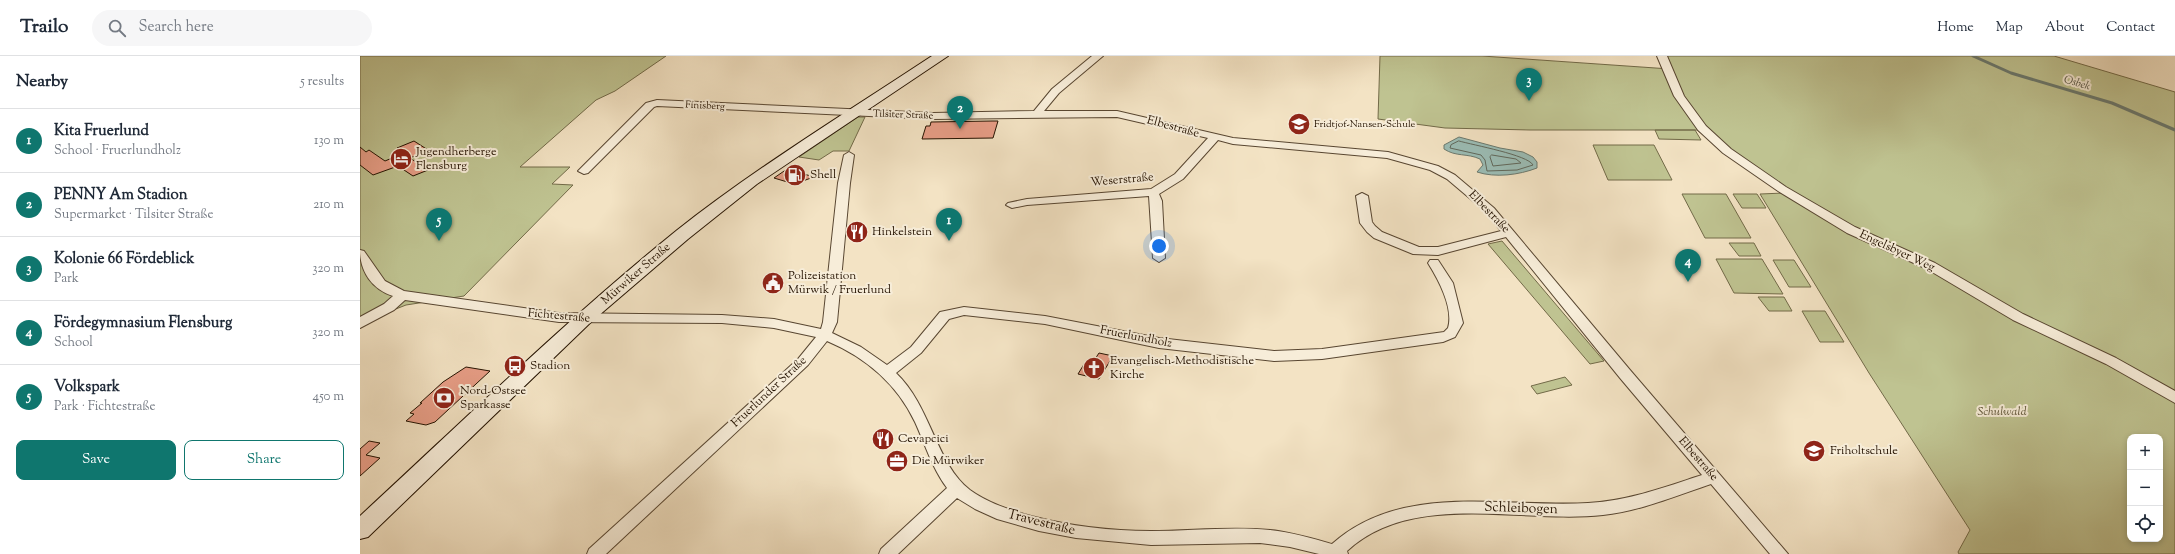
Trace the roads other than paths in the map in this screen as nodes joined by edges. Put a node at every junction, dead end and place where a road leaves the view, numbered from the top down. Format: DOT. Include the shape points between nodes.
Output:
graph roads {
  1 [pos="941,56"];
  2 [pos="1098,56"];
  3 [pos="1662,56"];
  4 [pos="853,112"];
  5 [pos="1037,114"];
  6 [pos="1214,138"];
  7 [pos="849,155"];
  8 [pos="584,171"];
  9 [pos="1153,192"];
  10 [pos="1362,196"];
  11 [pos="1012,205"];
  12 [pos="1509,233"];
  13 [pos="360,254"];
  14 [pos="1159,258"];
  15 [pos="1434,263"];
  16 [pos="402,296"];
  17 [pos="584,319"];
  18 [pos="360,323"];
  19 [pos="825,334"];
  20 [pos="887,373"];
  21 [pos="2175,398"];
  22 [pos="1714,477"];
  23 [pos="956,489"];
  24 [pos="360,530"];
  25 [pos="1337,553"];
  26 [pos="595,554"];
  27 [pos="887,554"];
  28 [pos="1780,554"];
  1 -- 4 [label="main road, Mürwiker Straße"];
  2 -- 5 [label="street" via="1062,86"];
  3 -- 21 [label="street, Engelsbyer Weg" via="1679,96 1702,128 1727,151 1782,189 1851,230 1931,266 2018,317 2111,361"];
  4 -- 5 [label="street, Tilsiter Straße" via="933,116"];
  4 -- 8 [label="street, Finisberg" via="657,103 650,105"];
  4 -- 17 [label="main road, Mürwiker Straße" via="718,206"];
  5 -- 6 [label="street, Elbestraße" via="1117,114"];
  6 -- 9 [label="street, Weserstraße" via="1176,180 1165,188"];
  6 -- 12 [label="street, Elbestraße" via="1388,155 1414,161 1451,176 1479,199"];
  7 -- 19 [label="street, Fruerlunder Straße" via="830,322"];
  9 -- 11 [label="street, Weserstraße"];
  9 -- 14 [label="street" via="1156,201"];
  10 -- 12 [label="street" via="1364,216 1371,229 1378,235 1417,251 1438,251"];
  12 -- 22 [label="street, Elbestraße"];
  13 -- 16 [label="street, Fichtestraße" via="378,284"];
  15 -- 20 [label="street, Fruerlundholz" via="1447,280 1456,323 1451,334 1443,337 1322,354 1274,356 1159,343 1045,320 964,311 945,315 916,350"];
  16 -- 17 [label="street, Fichtestraße"];
  16 -- 18 [label="street" via="389,307"];
  17 -- 19 [label="street, Fichtestraße" via="663,316 751,321 792,325"];
  17 -- 24 [label="main road, Mürwiker Straße"];
  19 -- 20 [label="street, Travestraße" via="856,349"];
  19 -- 26 [label="street, Fruerlunder Straße" via="803,362"];
  20 -- 23 [label="street, Travestraße" via="912,402 942,469"];
  22 -- 25 [label="street, Schleibogen" via="1615,507 1575,510 1446,508 1411,514 1382,520 1356,534"];
  22 -- 28 [label="street, Elbestraße"];
  23 -- 25 [label="street, Travestraße" via="976,502 1003,514 1074,532 1145,538 1262,536 1302,542"];
  23 -- 27 [label="street"];
}
